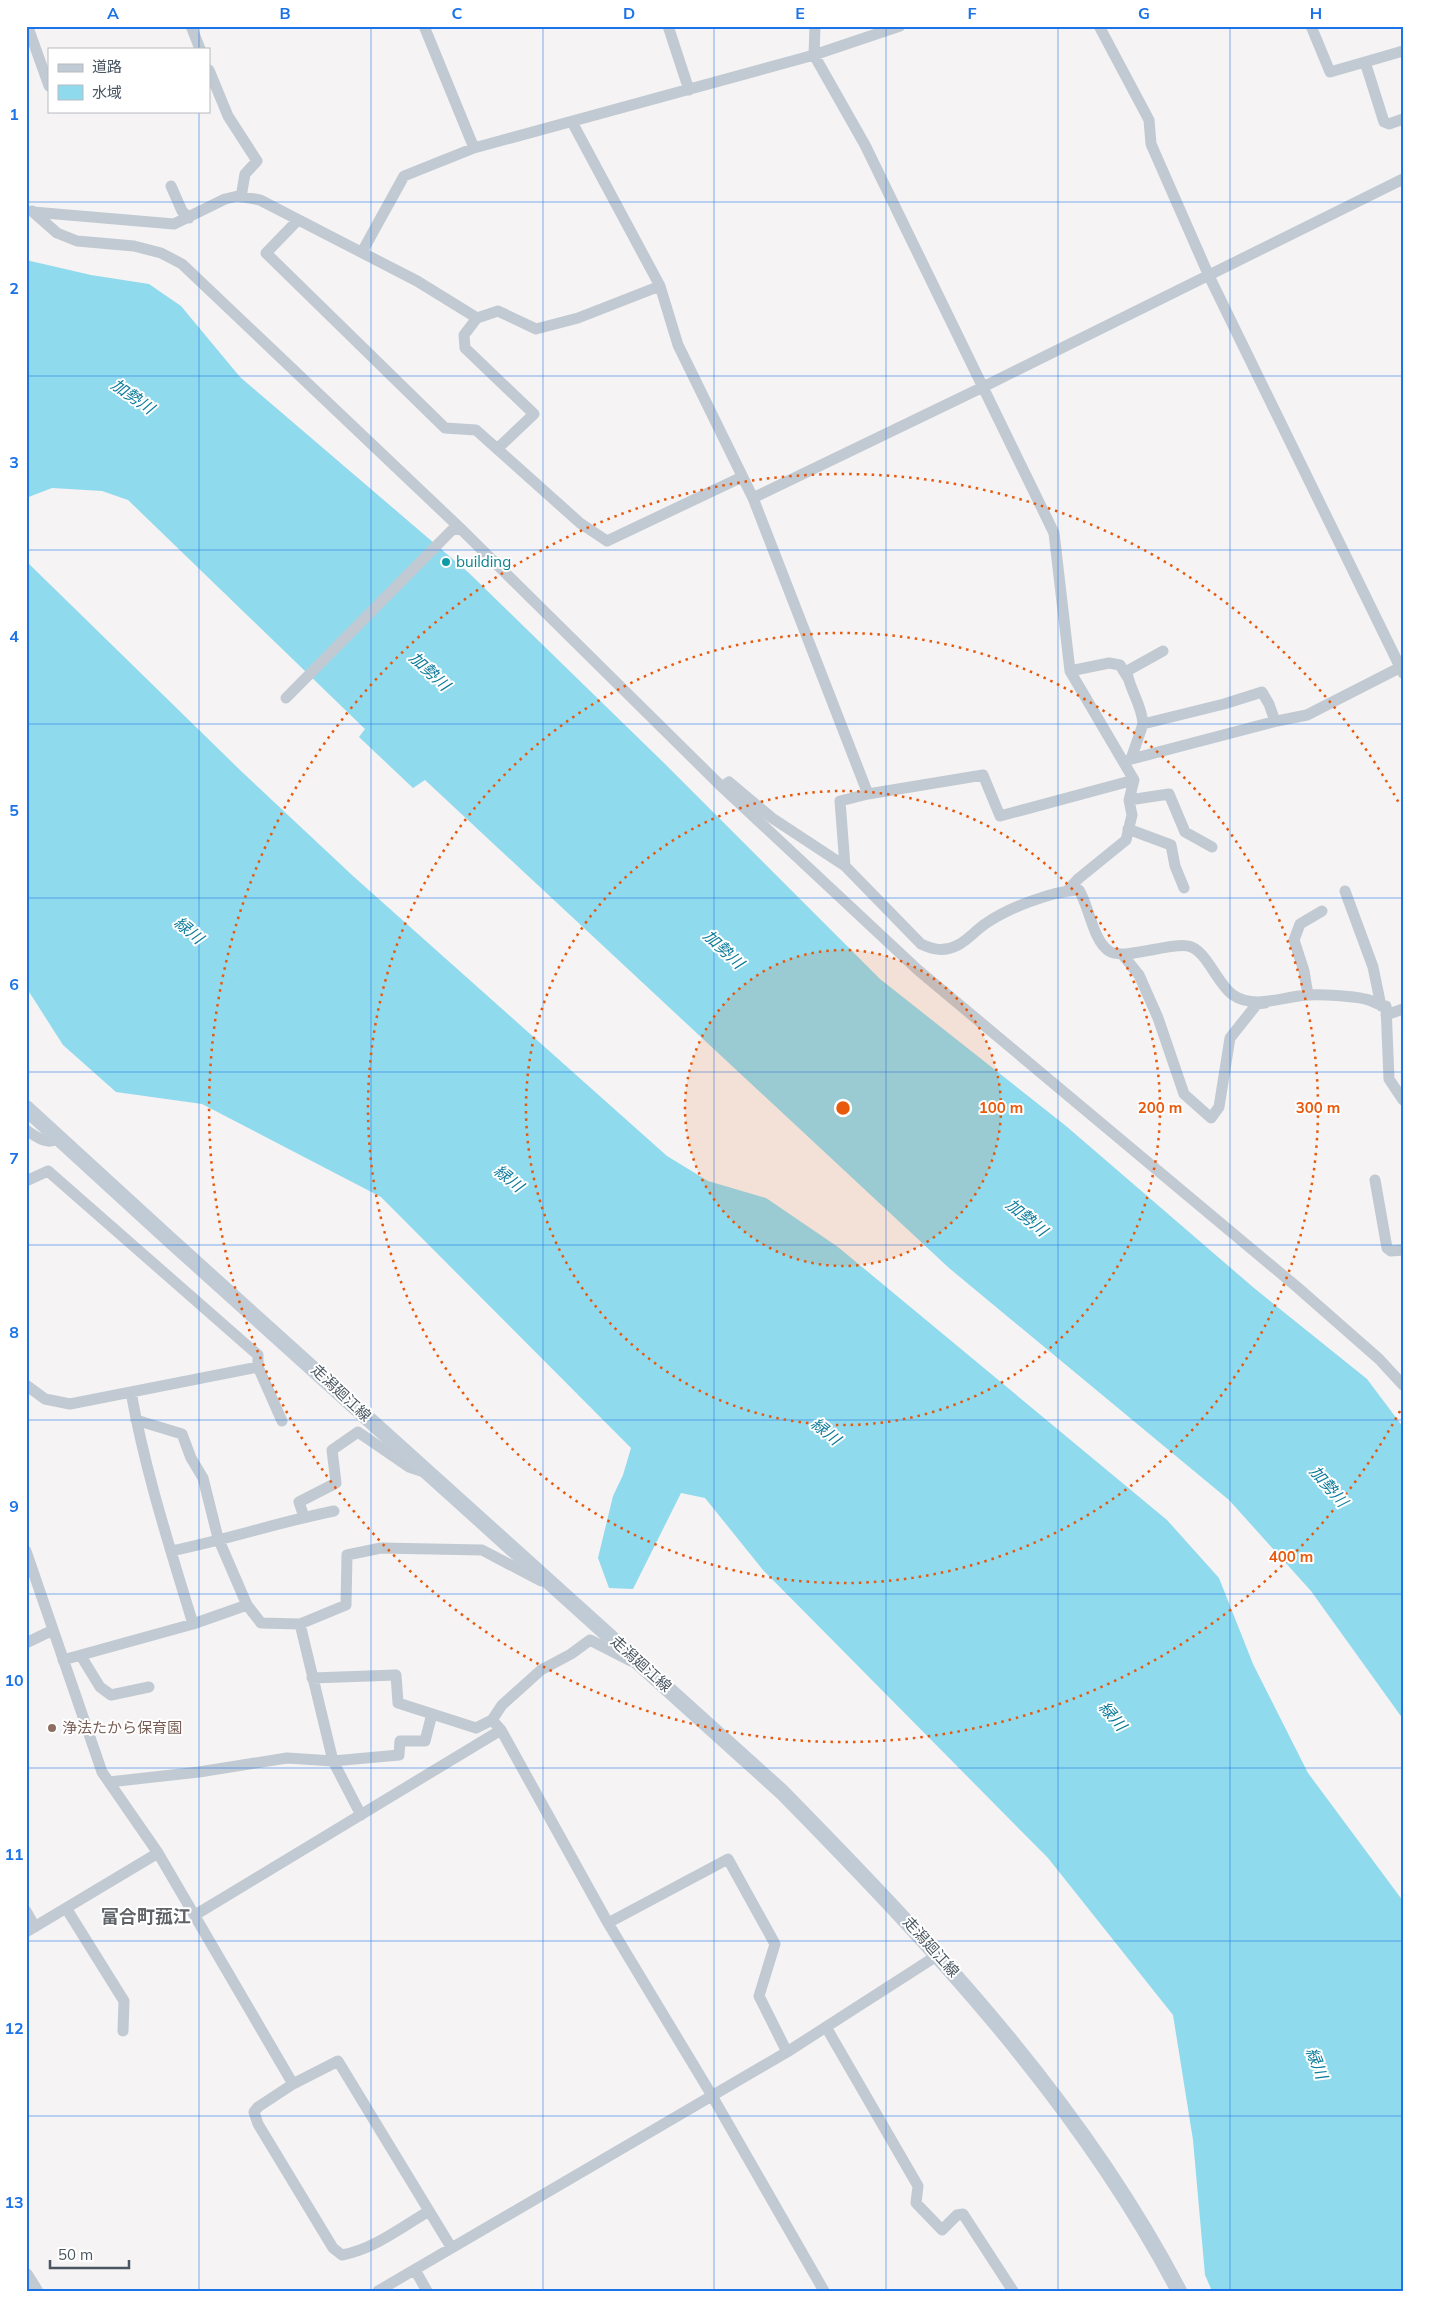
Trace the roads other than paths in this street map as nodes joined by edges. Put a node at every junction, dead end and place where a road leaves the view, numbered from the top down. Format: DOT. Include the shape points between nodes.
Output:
graph roads {
  1 [pos="191,26"];
  2 [pos="424,26"];
  3 [pos="668,26"];
  4 [pos="815,26"];
  5 [pos="900,26"];
  6 [pos="1099,26"];
  7 [pos="1311,26"];
  8 [pos="31,29"];
  9 [pos="200,48"];
  10 [pos="1403,51"];
  11 [pos="814,55"];
  12 [pos="1365,62"];
  13 [pos="210,72"];
  14 [pos="48,83"];
  15 [pos="689,90"];
  16 [pos="1403,119"];
  17 [pos="572,122"];
  18 [pos="474,148"];
  19 [pos="1403,179"];
  20 [pos="171,186"];
  21 [pos="241,197"];
  22 [pos="30,210"];
  23 [pos="186,215"];
  24 [pos="298,220"];
  25 [pos="362,252"];
  26 [pos="1209,276"];
  27 [pos="660,286"];
  28 [pos="476,318"];
  29 [pos="983,387"];
  30 [pos="497,449"];
  31 [pos="742,478"];
  32 [pos="753,498"];
  33 [pos="456,529"];
  34 [pos="1163,651"];
  35 [pos="1402,668"];
  36 [pos="1070,671"];
  37 [pos="1128,678"];
  38 [pos="286,698"];
  39 [pos="1275,722"];
  40 [pos="1143,724"];
  41 [pos="1128,759"];
  42 [pos="1134,780"];
  43 [pos="722,787"];
  44 [pos="868,794"];
  45 [pos="1129,800"];
  46 [pos="1128,830"];
  47 [pos="1190,835"];
  48 [pos="1171,845"];
  49 [pos="1212,847"];
  50 [pos="845,866"];
  51 [pos="1184,888"];
  52 [pos="1068,890"];
  53 [pos="1345,891"];
  54 [pos="1322,911"];
  55 [pos="1122,954"];
  56 [pos="1308,995"];
  57 [pos="1271,1001"];
  58 [pos="1403,1009"];
  59 [pos="1383,1011"];
  60 [pos="1403,1100"];
  61 [pos="26,1108"];
  62 [pos="26,1130"];
  63 [pos="59,1138"];
  64 [pos="1375,1180"];
  65 [pos="26,1181"];
  66 [pos="1403,1250"];
  67 [pos="258,1366"];
  68 [pos="26,1385"];
  69 [pos="1403,1385"];
  70 [pos="131,1392"];
  71 [pos="136,1420"];
  72 [pos="282,1421"];
  73 [pos="430,1474"];
  74 [pos="334,1511"];
  75 [pos="304,1517"];
  76 [pos="219,1541"];
  77 [pos="26,1551"];
  78 [pos="171,1551"];
  79 [pos="560,1591"];
  80 [pos="247,1604"];
  81 [pos="193,1624"];
  82 [pos="300,1624"];
  83 [pos="52,1630"];
  84 [pos="26,1643"];
  85 [pos="82,1656"];
  86 [pos="63,1660"];
  87 [pos="648,1670"];
  88 [pos="312,1678"];
  89 [pos="149,1687"];
  90 [pos="432,1714"];
  91 [pos="492,1720"];
  92 [pos="501,1730"];
  93 [pos="334,1761"];
  94 [pos="109,1782"];
  95 [pos="361,1815"];
  96 [pos="158,1853"];
  97 [pos="66,1908"];
  98 [pos="26,1911"];
  99 [pos="195,1915"];
  100 [pos="608,1923"];
  101 [pos="31,1930"];
  102 [pos="938,1955"];
  103 [pos="826,2027"];
  104 [pos="123,2031"];
  105 [pos="787,2052"];
  106 [pos="293,2084"];
  107 [pos="711,2094"];
  108 [pos="429,2211"];
  109 [pos="451,2247"];
  110 [pos="415,2270"];
  111 [pos="26,2275"];
  112 [pos="36,2291"];
  113 [pos="378,2291"];
  114 [pos="427,2291"];
  115 [pos="824,2291"];
  116 [pos="1014,2291"];
  117 [pos="1179,2291"];
  1 -- 9 [label="street"];
  2 -- 18 [label="street"];
  3 -- 15 [label="street"];
  4 -- 11 [label="street"];
  5 -- 11 [label="street"];
  6 -- 26 [label="street" via="1149,120 1151,144"];
  7 -- 12 [label="street" via="1330,72"];
  8 -- 14 [label="street"];
  10 -- 12 [label="street"];
  11 -- 15 [label="street"];
  11 -- 29 [label="street" via="865,145"];
  12 -- 16 [label="street" via="1384,122 1389,124"];
  13 -- 21 [label="street" via="228,116 257,161 246,174"];
  15 -- 17 [label="street"];
  17 -- 18 [label="street"];
  17 -- 27 [label="street"];
  18 -- 25 [label="street" via="404,176"];
  19 -- 26 [label="street"];
  20 -- 23 [label="street"];
  21 -- 23 [label="street" via="225,199"];
  21 -- 24 [label="street" via="260,200"];
  22 -- 23 [label="street" via="174,224"];
  22 -- 33 [label="street" via="57,233 77,241 134,246 161,253 182,264"];
  24 -- 25 [label="street"];
  24 -- 30 [label="street" via="266,253 445,428 476,430"];
  25 -- 28 [label="street"];
  26 -- 29 [label="street"];
  26 -- 35 [label="street"];
  27 -- 28 [label="street" via="578,318 536,329 498,311"];
  27 -- 31 [label="street" via="678,345"];
  28 -- 30 [label="street" via="464,335 465,348 534,414"];
  29 -- 32 [label="street"];
  29 -- 36 [label="street" via="1054,534"];
  30 -- 31 [label="street" via="580,523 607,541"];
  31 -- 32 [label="street"];
  32 -- 44 [label="street"];
  33 -- 38 [label="street"];
  33 -- 43 [label="street"];
  34 -- 37 [label="street" via="1128,671"];
  35 -- 39 [label="street" via="1307,715"];
  36 -- 37 [label="street" via="1109,663 1120,666"];
  36 -- 41 [label="street"];
  37 -- 40 [label="street"];
  39 -- 40 [label="street" via="1262,692"];
  39 -- 41 [label="street"];
  40 -- 41 [label="street"];
  41 -- 42 [label="street"];
  42 -- 44 [label="street" via="1000,816 983,775"];
  42 -- 45 [label="street"];
  43 -- 50 [label="street" via="729,782 772,818"];
  43 -- 69 [label="street" via="918,970 1296,1287 1379,1359"];
  44 -- 50 [label="street" via="840,801"];
  45 -- 46 [label="street" via="1132,815"];
  45 -- 47 [label="street" via="1168,794 1184,832"];
  46 -- 48 [label="street"];
  46 -- 52 [label="street" via="1126,840"];
  47 -- 48 [label="street"];
  47 -- 49 [label="street"];
  48 -- 51 [label="street"];
  50 -- 52 [label="street" via="921,944 935,951 958,945 987,922 1023,905"];
  52 -- 55 [label="street" via="1079,890 1104,947"];
  53 -- 59 [label="street" via="1373,967"];
  54 -- 56 [label="street" via="1300,924 1294,940"];
  55 -- 57 [label="street" via="1188,946 1200,953 1233,995 1245,1001"];
  55 -- 57 [label="street" via="1139,974 1184,1094 1211,1118 1219,1107 1230,1038 1257,1004"];
  56 -- 57 [label="street"];
  56 -- 59 [label="street" via="1366,999"];
  58 -- 59 [label="street"];
  59 -- 60 [label="street" via="1389,1080"];
  61 -- 63 [label="main road, 走潟廻江線"];
  62 -- 63 [label="street" via="46,1142"];
  63 -- 73 [label="main road, 走潟廻江線"];
  64 -- 66 [label="street" via="1387,1248"];
  65 -- 67 [label="street" via="48,1171 258,1355"];
  67 -- 70 [label="street"];
  67 -- 72 [label="street"];
  68 -- 70 [label="street" via="45,1400 70,1404"];
  70 -- 71 [label="street"];
  71 -- 76 [label="street" via="182,1434 203,1478"];
  71 -- 78 [label="street"];
  73 -- 75 [label="street" via="409,1467 358,1432 332,1450 336,1483 299,1502"];
  73 -- 79 [label="main road, 走潟廻江線"];
  74 -- 75 [label="street"];
  75 -- 76 [label="street"];
  76 -- 78 [label="street"];
  76 -- 80 [label="street"];
  77 -- 83 [label="street"];
  78 -- 81 [label="street"];
  79 -- 82 [label="street" via="482,1550 381,1548 347,1555 346,1605"];
  79 -- 87 [label="main road, 走潟廻江線"];
  80 -- 81 [label="street"];
  80 -- 82 [label="street" via="261,1622"];
  81 -- 85 [label="street"];
  82 -- 88 [label="street"];
  83 -- 84 [label="street"];
  83 -- 86 [label="street"];
  85 -- 86 [label="street"];
  85 -- 89 [label="street" via="100,1687 111,1695"];
  86 -- 94 [label="street" via="102,1772"];
  87 -- 91 [label="street" via="590,1640 541,1670 502,1705"];
  87 -- 102 [label="main road, 走潟廻江線" via="782,1792"];
  88 -- 90 [label="street" via="396,1675 398,1703"];
  88 -- 93 [label="street"];
  90 -- 91 [label="street" via="476,1728"];
  90 -- 93 [label="street" via="425,1741 400,1741 399,1755"];
  91 -- 92 [label="street"];
  92 -- 95 [label="street"];
  92 -- 100 [label="street"];
  93 -- 94 [label="street" via="287,1758"];
  93 -- 95 [label="street"];
  94 -- 96 [label="street"];
  95 -- 99 [label="street"];
  96 -- 97 [label="street"];
  96 -- 99 [label="street"];
  97 -- 101 [label="street"];
  97 -- 104 [label="street" via="124,2001"];
  98 -- 101 [label="street"];
  99 -- 106 [label="street"];
  100 -- 105 [label="street" via="728,1860 775,1944 759,1996"];
  100 -- 107 [label="street"];
  102 -- 103 [label="street"];
  102 -- 117 [label="main road, 走潟廻江線" via="1032,2068 1098,2157"];
  103 -- 105 [label="street"];
  103 -- 116 [label="street" via="918,2186 916,2203 942,2230 962,2214"];
  105 -- 107 [label="street"];
  106 -- 108 [label="street" via="338,2061"];
  106 -- 108 [label="street" via="258,2107 255,2117 333,2248 342,2255 354,2252"];
  107 -- 109 [label="street"];
  107 -- 115 [label="street"];
  108 -- 109 [label="street"];
  109 -- 110 [label="street"];
  110 -- 113 [label="street"];
  110 -- 114 [label="street"];
  111 -- 112 [label="street"];
}
